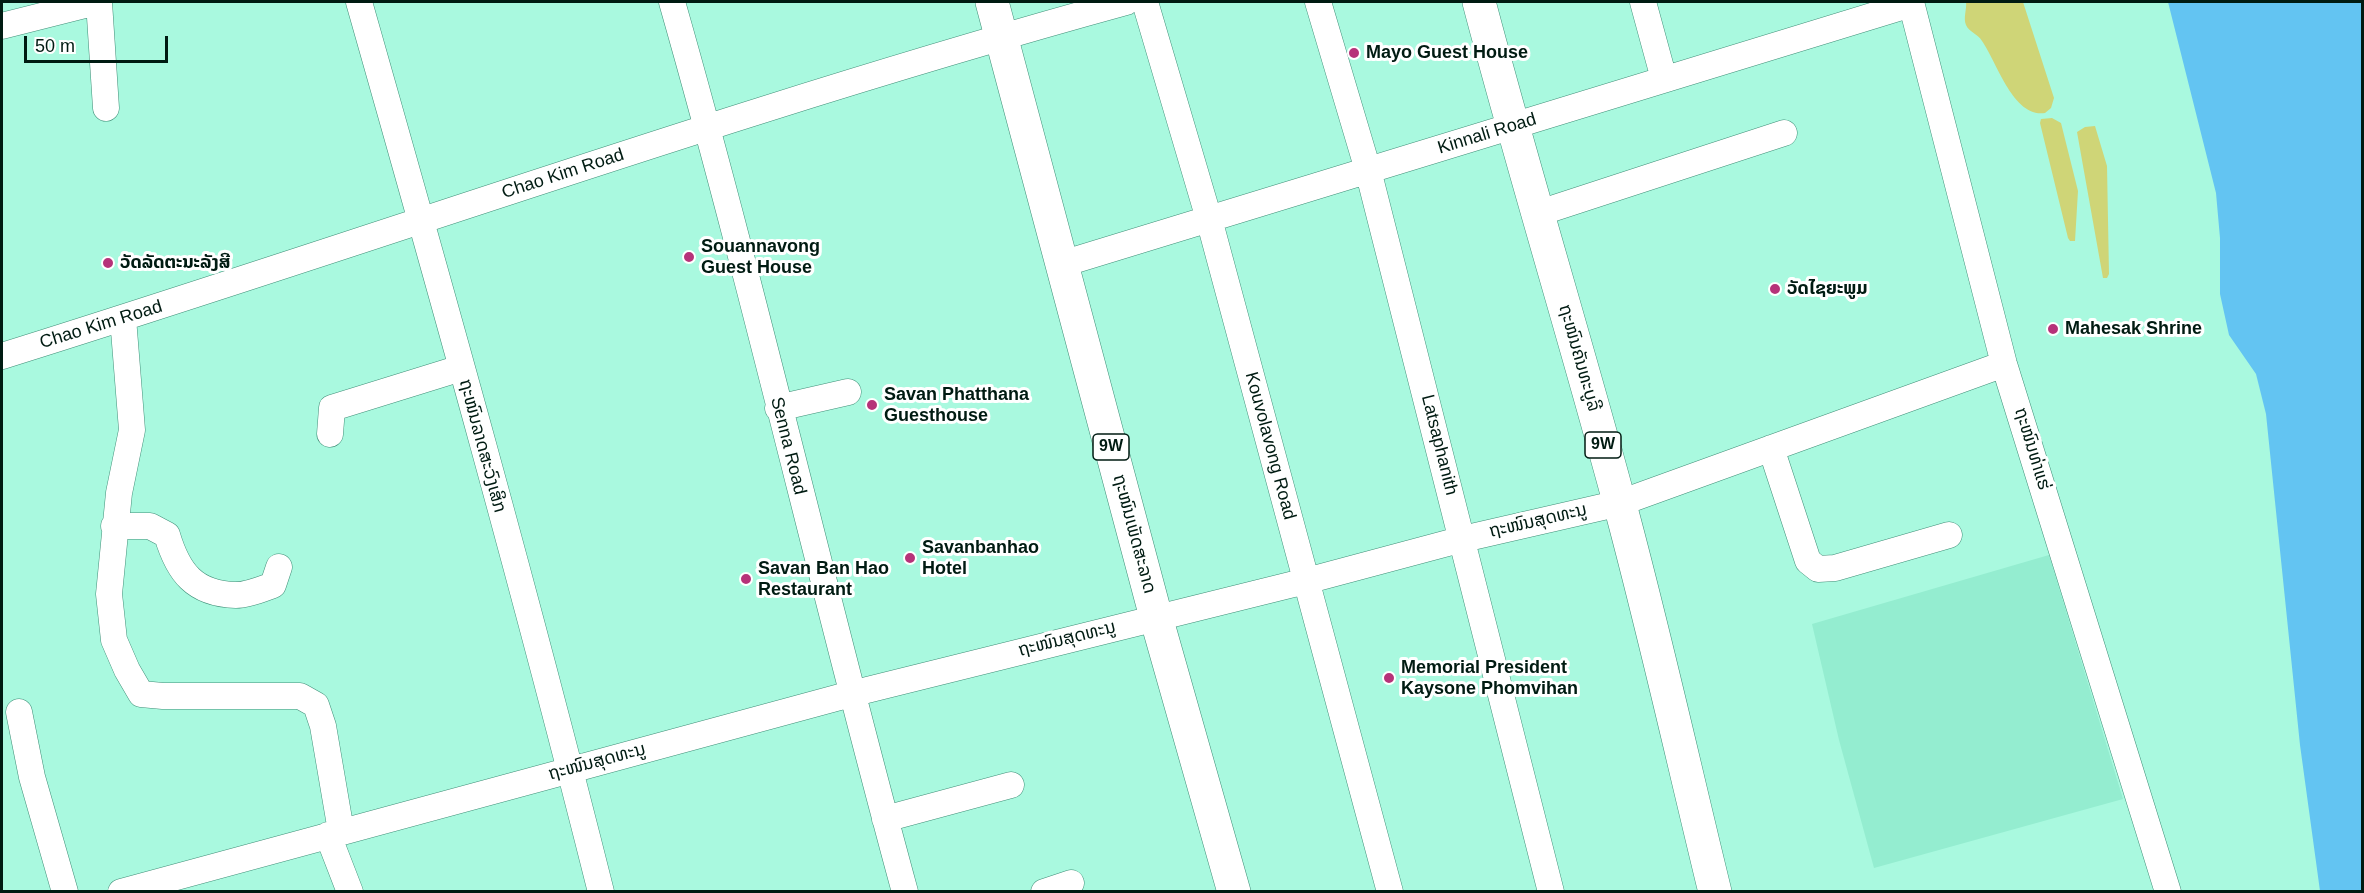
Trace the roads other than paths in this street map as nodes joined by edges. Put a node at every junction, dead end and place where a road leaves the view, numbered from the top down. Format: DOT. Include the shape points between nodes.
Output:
graph roads {
  1 [pos="98,2"];
  2 [pos="359,2"];
  3 [pos="672,2"];
  4 [pos="992,2"];
  5 [pos="1126,2"];
  6 [pos="1145,2"];
  7 [pos="1318,2"];
  8 [pos="1479,2"];
  9 [pos="1643,2"];
  10 [pos="1911,3"];
  11 [pos="2,26"];
  12 [pos="1001,36"];
  13 [pos="1664,79"];
  14 [pos="106,108"];
  15 [pos="707,126"];
  16 [pos="1512,126"];
  17 [pos="1784,133"];
  18 [pos="1368,170"];
  19 [pos="1539,213"];
  20 [pos="1209,219"];
  21 [pos="422,222"];
  22 [pos="1062,264"];
  23 [pos="123,318"];
  24 [pos="2,356"];
  25 [pos="2004,364"];
  26 [pos="461,368"];
  27 [pos="848,392"];
  28 [pos="778,408"];
  29 [pos="330,434"];
  30 [pos="1771,448"];
  31 [pos="1620,503"];
  32 [pos="114,526"];
  33 [pos="1949,535"];
  34 [pos="1462,539"];
  35 [pos="279,567"];
  36 [pos="1306,581"];
  37 [pos="1156,617"];
  38 [pos="851,694"];
  39 [pos="19,712"];
  40 [pos="570,769"];
  41 [pos="1011,785"];
  42 [pos="885,819"];
  43 [pos="335,833"];
  44 [pos="1071,883"];
  45 [pos="65,891"];
  46 [pos="122,891"];
  47 [pos="350,891"];
  48 [pos="601,891"];
  49 [pos="904,891"];
  50 [pos="1044,891"];
  51 [pos="1234,891"];
  52 [pos="1390,891"];
  53 [pos="1551,891"];
  54 [pos="1715,891"];
  55 [pos="2168,891"];
  1 -- 11 [label="street"];
  1 -- 14 [label="street"];
  2 -- 21 [label="street, ຖະໜົນລາດສະວົງເສິກ"];
  3 -- 15 [label="street, Senna Road"];
  4 -- 12 [label="main road, ຖະໜົນເພັດສະລາດ / 9W"];
  5 -- 12 [label="street, Chao Kim Road"];
  6 -- 20 [label="street, Kouvolavong Road"];
  7 -- 18 [label="street, Latsaphanith"];
  8 -- 16 [label="main road, ຖະໜົນຄັນທະບູລີ / 9W"];
  9 -- 13 [label="street"];
  10 -- 13 [label="street, Kinnali Road"];
  10 -- 25 [label="street, ຖະໜົນທ່າແຮ່"];
  12 -- 15 [label="street, Chao Kim Road"];
  12 -- 22 [label="main road, ຖະໜົນເພັດສະລາດ / 9W"];
  13 -- 16 [label="street, Kinnali Road"];
  15 -- 21 [label="street, Chao Kim Road"];
  15 -- 28 [label="street, Senna Road"];
  16 -- 18 [label="street, Kinnali Road"];
  16 -- 19 [label="main road, ຖະໜົນຄັນທະບູລີ / 9W"];
  17 -- 19 [label="street"];
  18 -- 20 [label="street, Kinnali Road"];
  18 -- 34 [label="street, Latsaphanith"];
  19 -- 31 [label="main road, ຖະໜົນຄັນທະບູລີ / 9W"];
  20 -- 22 [label="street, Kinnali Road"];
  20 -- 36 [label="street, Kouvolavong Road"];
  21 -- 23 [label="street, Chao Kim Road"];
  21 -- 26 [label="street, ຖະໜົນລາດສະວົງເສິກ"];
  22 -- 37 [label="main road, ຖະໜົນເພັດສະລາດ / 9W"];
  23 -- 24 [label="street, Chao Kim Road"];
  23 -- 32 [label="street" via="132,430"];
  25 -- 30 [label="street, ຖະໜົນສຸດທະນູ"];
  25 -- 55 [label="street, ຖະໜົນທ່າແຮ່"];
  26 -- 29 [label="street" via="332,408"];
  26 -- 40 [label="street, ຖະໜົນລາດສະວົງເສິກ"];
  27 -- 28 [label="street"];
  28 -- 38 [label="street, Senna Road"];
  30 -- 31 [label="street, ຖະໜົນສຸດທະນູ"];
  30 -- 33 [label="street" via="1808,561 1818,569 1835,568"];
  31 -- 34 [label="street, ຖະໜົນສຸດທະນູ"];
  31 -- 54 [label="main road, ຖະໜົນຄັນທະບູລີ / 9W"];
  32 -- 35 [label="street" via="150,526 167,535 188,579 209,591 238,596 273,585"];
  32 -- 43 [label="street" via="109,594 114,640 141,694 300,696 316,705 323,726"];
  34 -- 36 [label="street, ຖະໜົນສຸດທະນູ"];
  34 -- 53 [label="street, Latsaphanith"];
  36 -- 37 [label="street, ຖະໜົນສຸດທະນູ"];
  36 -- 52 [label="street, Kouvolavong Road"];
  37 -- 38 [label="street, ຖະໜົນສຸດທະນູ"];
  37 -- 51 [label="main road, ຖະໜົນເພັດສະລາດ / 9W"];
  38 -- 40 [label="street, ຖະໜົນສຸດທະນູ"];
  38 -- 42 [label="street, Senna Road"];
  39 -- 45 [label="street" via="32,777"];
  40 -- 43 [label="street, ຖະໜົນສຸດທະນູ"];
  40 -- 48 [label="street, ຖະໜົນລາດສະວົງເສິກ"];
  41 -- 42 [label="street"];
  42 -- 49 [label="street, Senna Road"];
  43 -- 46 [label="street, ຖະໜົນສຸດທະນູ"];
  43 -- 47 [label="street"];
  44 -- 50 [label="street"];
}
